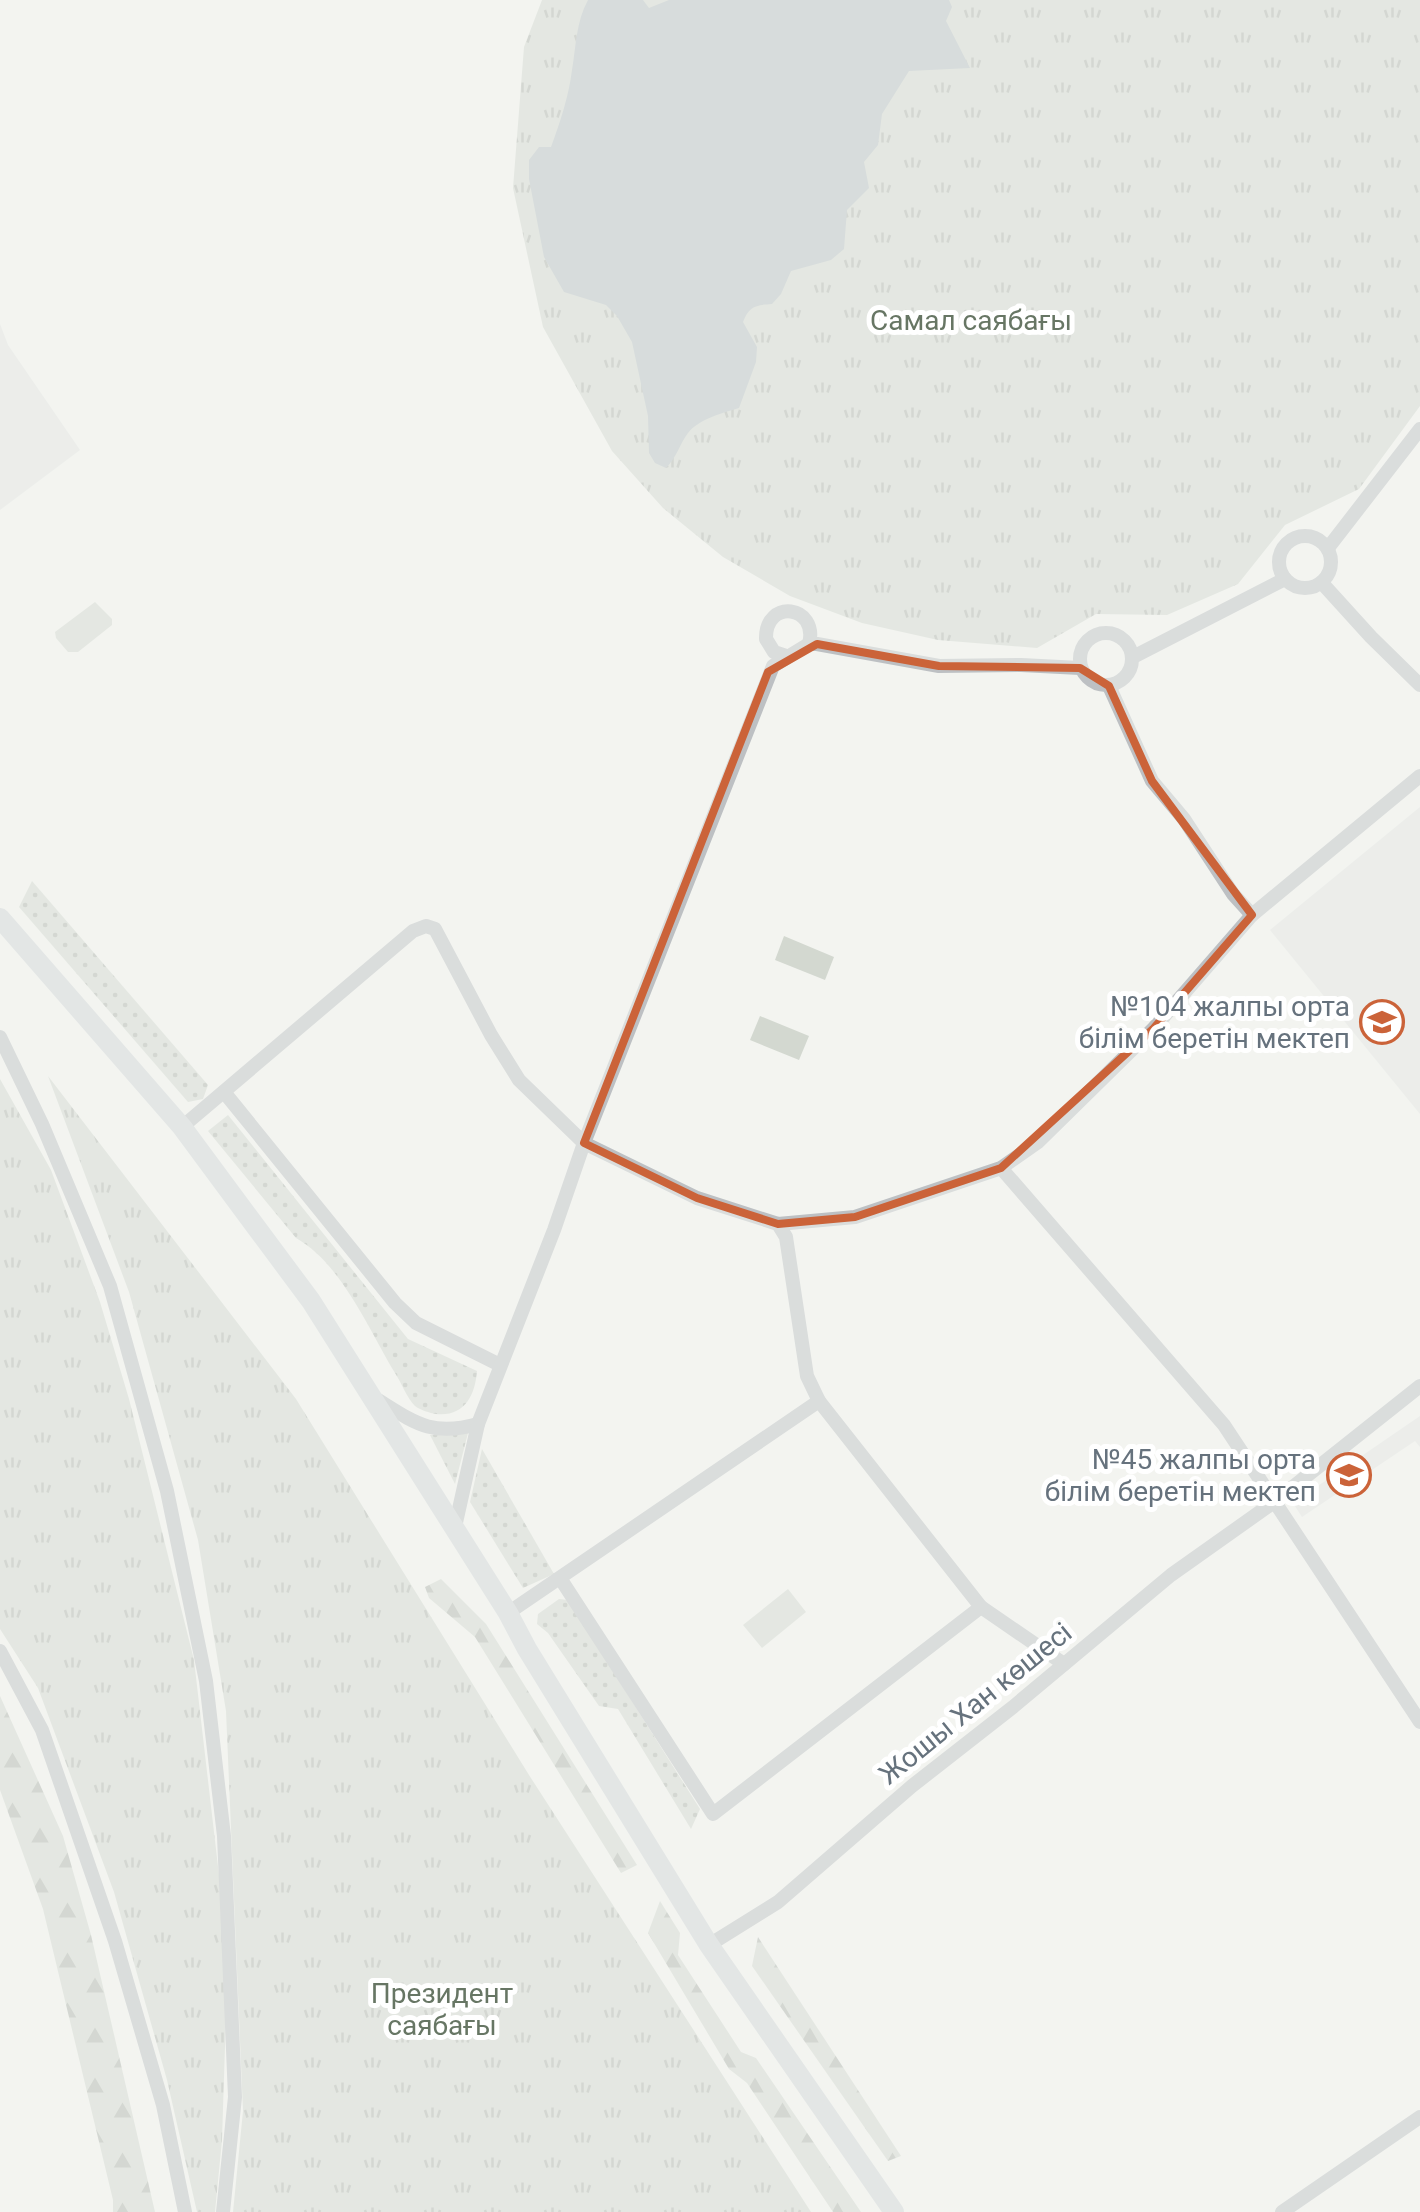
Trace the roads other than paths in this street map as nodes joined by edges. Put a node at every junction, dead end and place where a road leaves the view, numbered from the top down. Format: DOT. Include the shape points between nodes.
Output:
graph roads {
  1 [pos="1420,429"];
  2 [pos="1328,548"];
  3 [pos="1286,579"];
  4 [pos="1322,583"];
  5 [pos="808,644"];
  6 [pos="786,656"];
  7 [pos="1133,657"];
  8 [pos="1080,668"];
  9 [pos="1420,685"];
  10 [pos="1108,686"];
  11 [pos="1420,776"];
  12 [pos="1252,916"];
  13 [pos="0,918"];
  14 [pos="0,1037"];
  15 [pos="224,1092"];
  16 [pos="182,1128"];
  17 [pos="584,1144"];
  18 [pos="1001,1168"];
  19 [pos="778,1224"];
  20 [pos="500,1365"];
  21 [pos="1420,1386"];
  22 [pos="372,1396"];
  23 [pos="818,1401"];
  24 [pos="478,1424"];
  25 [pos="1274,1502"];
  26 [pos="454,1527"];
  27 [pos="560,1578"];
  28 [pos="980,1607"];
  29 [pos="508,1613"];
  30 [pos="0,1651"];
  31 [pos="1064,1664"];
  32 [pos="1420,1722"];
  33 [pos="710,1946"];
  34 [pos="1420,2117"];
  35 [pos="185,2212"];
  36 [pos="223,2212"];
  37 [pos="894,2212"];
  38 [pos="1282,2212"];
  1 -- 2 [label="street"];
  2 -- 3 [label="street" via="1307,536 1285,545 1280,568"];
  2 -- 4 [label="street" via="1330,570"];
  3 -- 4 [label="street" via="1299,588"];
  3 -- 7 [label="street"];
  4 -- 9 [label="street"];
  5 -- 6 [label="street"];
  5 -- 6 [label="street" via="811,630 804,618 778,614 766,639"];
  5 -- 8 [label="street" via="938,666"];
  6 -- 17 [label="street" via="768,672"];
  7 -- 8 [label="street" via="1122,636 1099,632 1081,645"];
  7 -- 10 [label="street" via="1121,681"];
  8 -- 10 [label="street" via="1091,682"];
  10 -- 12 [label="street" via="1152,781"];
  11 -- 12 [label="street"];
  12 -- 18 [label="street" via="1153,1029 1038,1142"];
  13 -- 16 [label="main road"];
  14 -- 36 [label="street" via="110,1286 167,1492 206,1681 224,1836 235,2097"];
  15 -- 16 [label="street"];
  15 -- 17 [label="street" via="426,926 436,929 519,1080"];
  15 -- 20 [label="street" via="395,1303 416,1323"];
  16 -- 22 [label="main road"];
  17 -- 19 [label="street" via="696,1198"];
  17 -- 20 [label="street"];
  18 -- 19 [label="street" via="855,1216"];
  18 -- 25 [label="street" via="1224,1424"];
  19 -- 23 [label="street" via="786,1237 807,1376"];
  20 -- 24 [label="street"];
  21 -- 25 [label="street, Жошы Хан көшесі"];
  22 -- 24 [label="street" via="424,1429"];
  22 -- 26 [label="main road"];
  23 -- 27 [label="street"];
  23 -- 28 [label="street"];
  24 -- 26 [label="street"];
  25 -- 31 [label="street, Жошы Хан көшесі" via="1171,1575"];
  25 -- 32 [label="street"];
  26 -- 29 [label="main road"];
  27 -- 28 [label="street" via="713,1814"];
  27 -- 29 [label="street"];
  28 -- 31 [label="street"];
  29 -- 33 [label="main road" via="535,1643"];
  30 -- 35 [label="street" via="42,1730 115,1940 163,2104"];
  31 -- 33 [label="street, Жошы Хан көшесі" via="778,1902"];
  33 -- 37 [label="main road"];
  34 -- 38 [label="street"];
}
